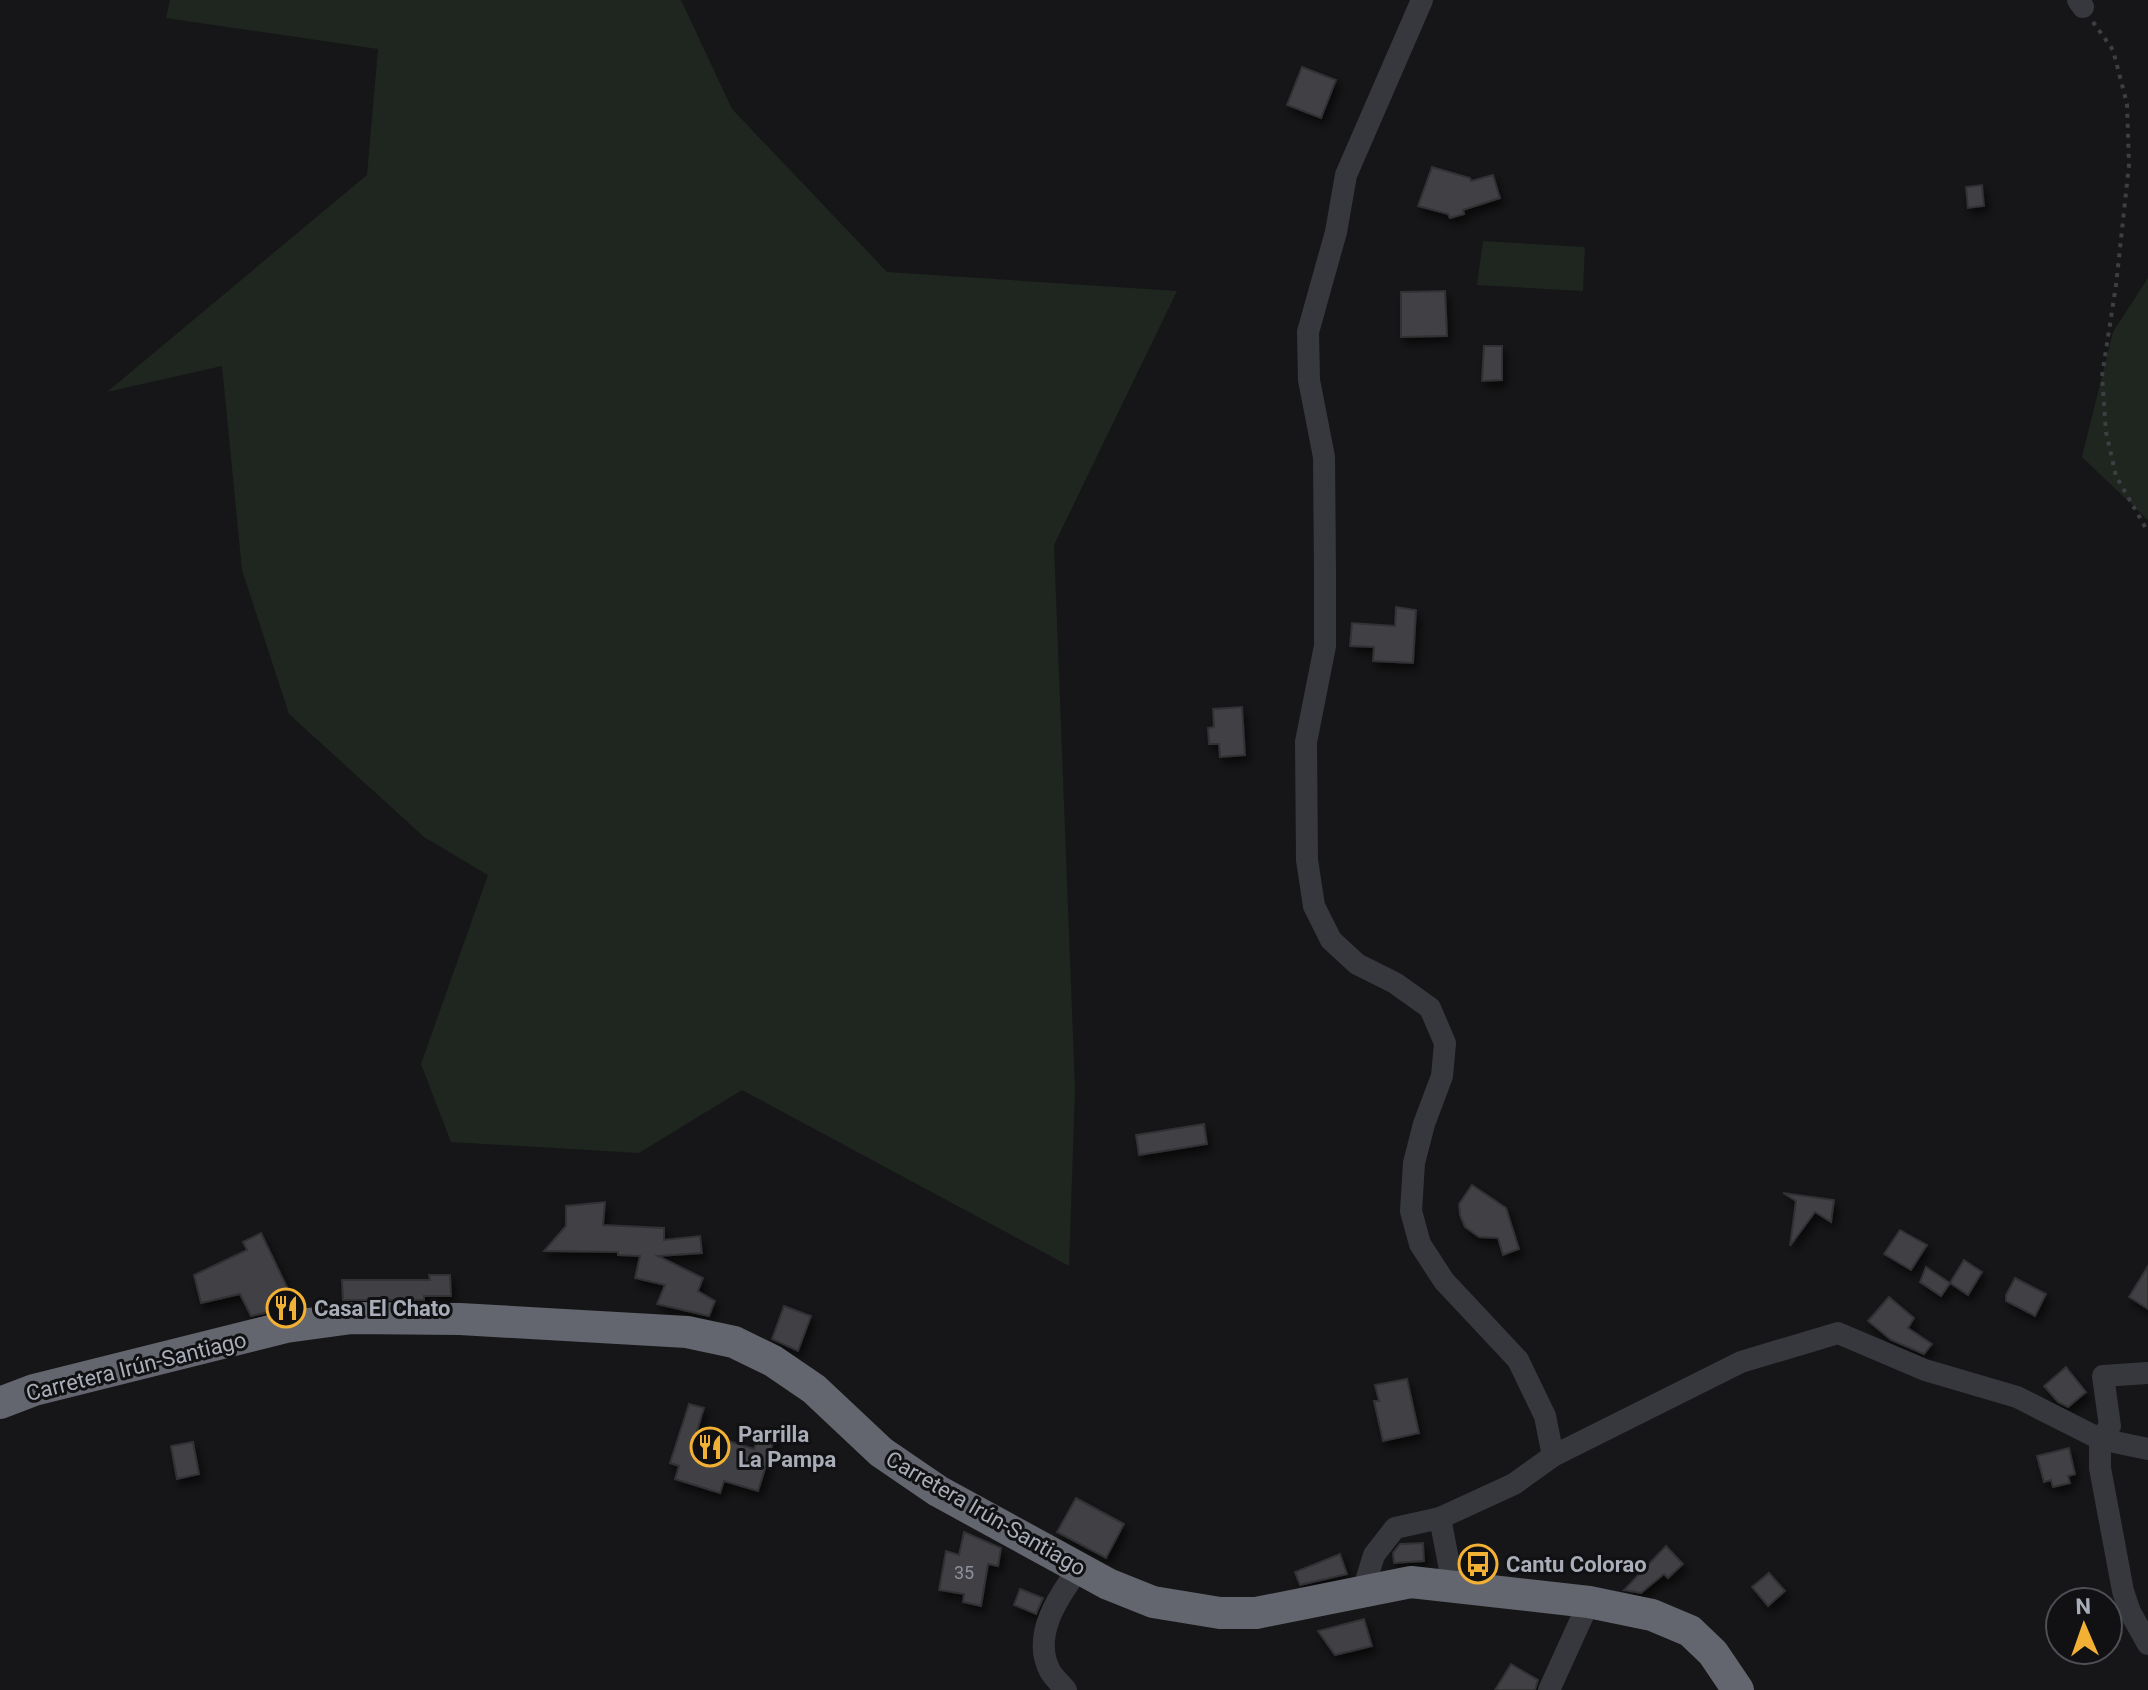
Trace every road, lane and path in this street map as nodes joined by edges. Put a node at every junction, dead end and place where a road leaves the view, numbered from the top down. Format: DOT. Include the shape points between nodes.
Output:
graph roads {
  1 [pos="1422,0"];
  2 [pos="2080,3"];
  3 [pos="2148,532"];
  4 [pos="2148,1373"];
  5 [pos="0,1403"];
  6 [pos="2100,1439"];
  7 [pos="2148,1449"];
  8 [pos="1553,1456"];
  9 [pos="1440,1518"];
  10 [pos="1079,1568"];
  11 [pos="1453,1585"];
  12 [pos="1363,1591"];
  13 [pos="1589,1602"];
  14 [pos="2148,1644"];
  15 [pos="1066,1690"];
  16 [pos="1549,1690"];
  17 [pos="1738,1690"];
  1 -- 8 [label="street" via="1346,175 1308,332 1309,380 1324,457 1325,646 1306,742 1307,860 1314,906 1331,940 1357,964 1430,1008 1445,1043 1442,1076 1414,1163 1411,1211 1420,1244 1444,1281 1518,1360 1545,1416"];
  2 -- 3 [label="path" via="2113,50 2127,104 2129,165 2102,376 2116,476"];
  4 -- 6 [label="street" via="2103,1376 2110,1426"];
  5 -- 10 [label="highway, Carretera Irún-Santiago" via="286,1327 352,1318 687,1332 734,1342 773,1361 938,1491"];
  6 -- 7 [label="street"];
  6 -- 8 [label="street" via="2017,1397 1925,1370 1838,1333 1741,1362"];
  6 -- 14 [label="street" via="2100,1468 2123,1591"];
  8 -- 9 [label="street" via="1514,1484"];
  9 -- 11 [label="street"];
  9 -- 12 [label="street" via="1395,1528 1374,1555"];
  10 -- 12 [label="highway, Carretera Irún-Santiago" via="1153,1602 1220,1613 1256,1613"];
  10 -- 15 [label="street" via="1047,1623 1044,1650 1050,1671"];
  11 -- 12 [label="highway, Carretera Irún-Santiago" via="1411,1582"];
  11 -- 13 [label="highway, Carretera Irún-Santiago"];
  13 -- 16 [label="street"];
  13 -- 17 [label="highway, Carretera Irún-Santiago" via="1652,1615 1690,1631"];
}
